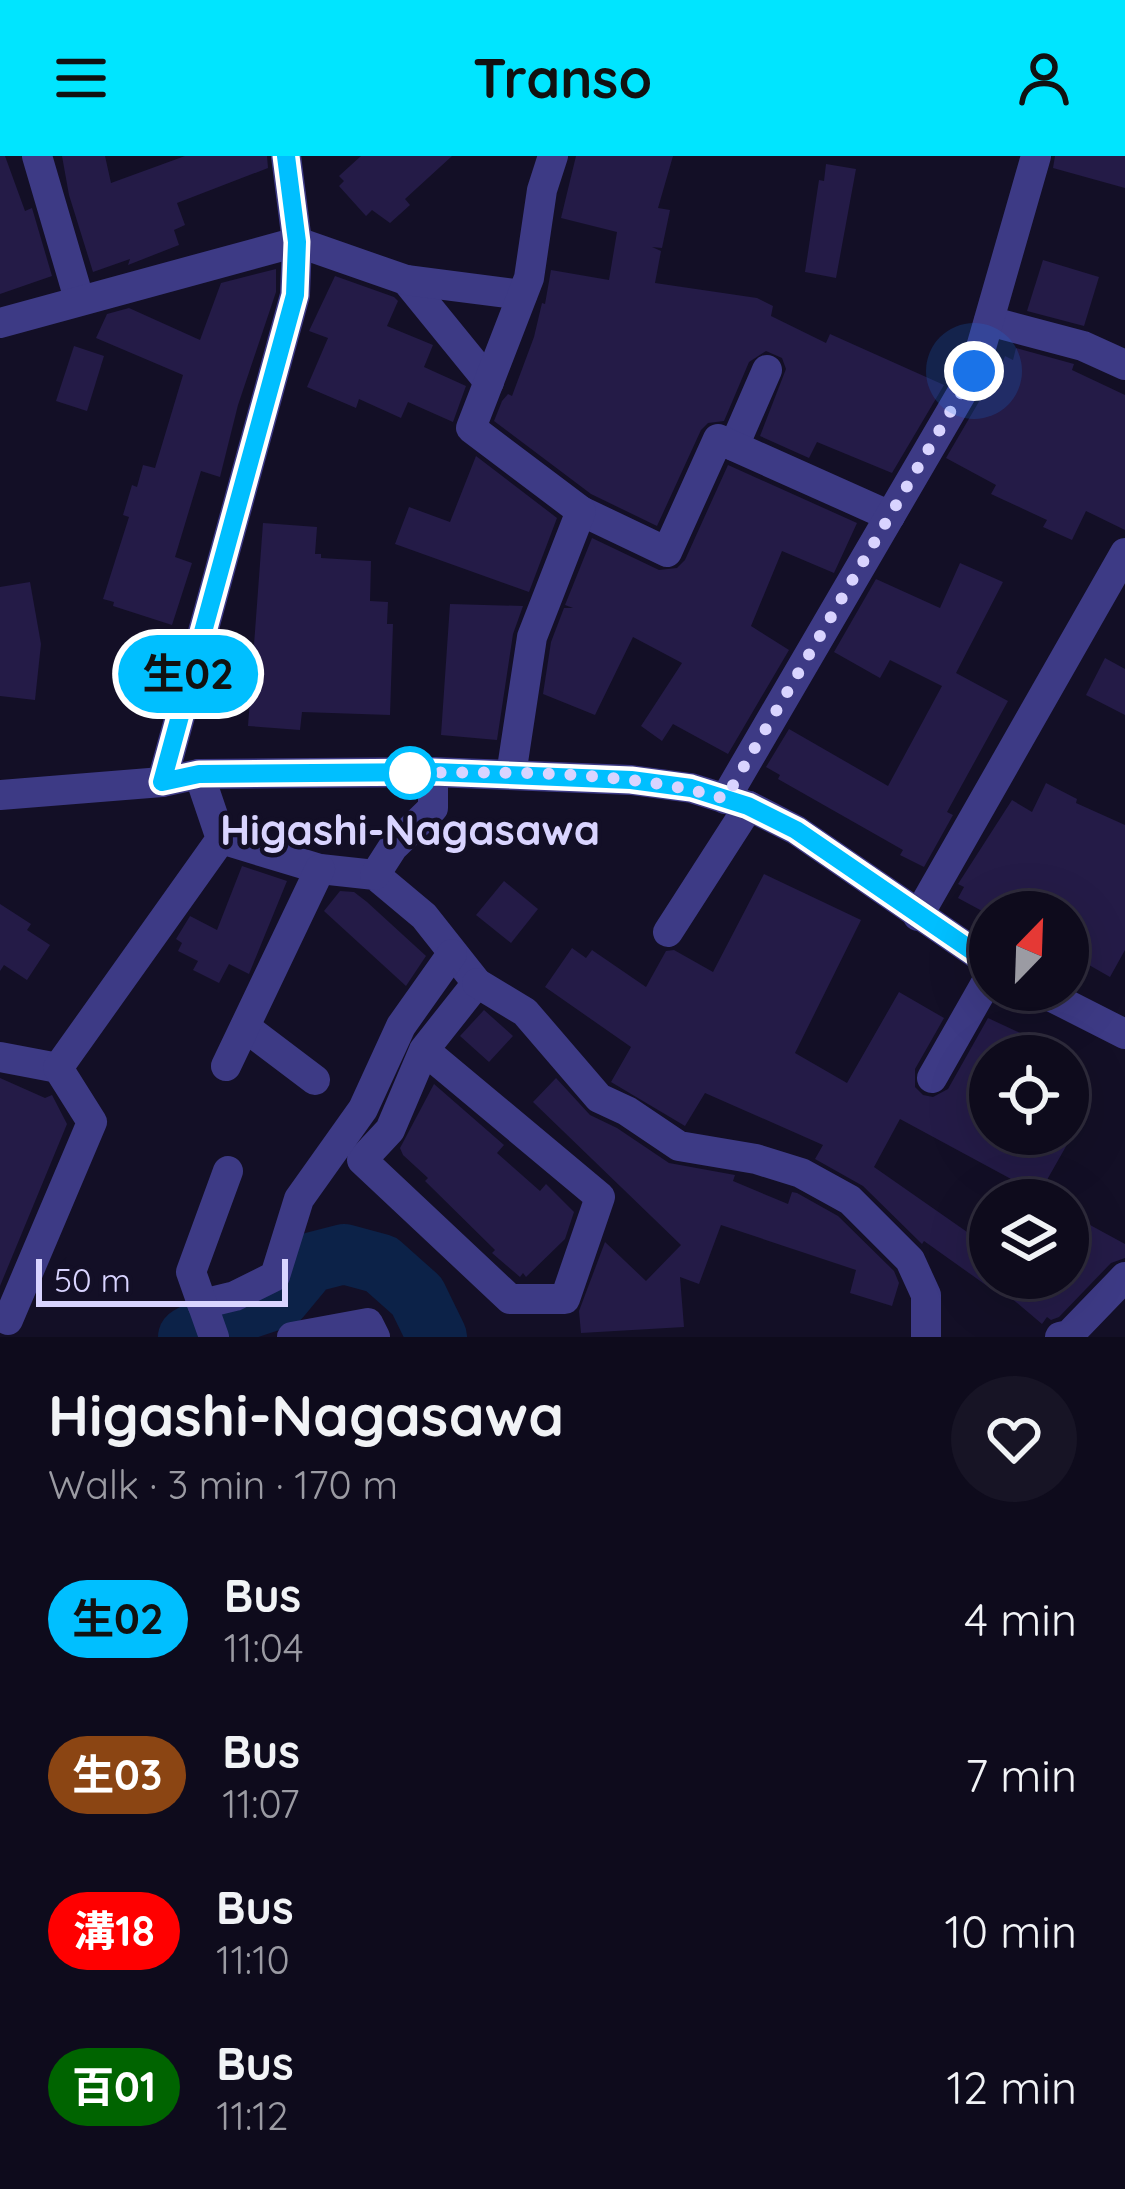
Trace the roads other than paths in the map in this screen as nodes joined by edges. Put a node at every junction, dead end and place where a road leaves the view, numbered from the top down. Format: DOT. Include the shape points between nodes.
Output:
graph roads {
  1 [pos="286,156"];
  2 [pos="553,156"];
  3 [pos="1036,156"];
  4 [pos="32,157"];
  5 [pos="297,242"];
  6 [pos="406,280"];
  7 [pos="522,295"];
  8 [pos="79,299"];
  9 [pos="989,321"];
  10 [pos="0,323"];
  11 [pos="1125,365"];
  12 [pos="767,370"];
  13 [pos="489,382"];
  14 [pos="734,446"];
  15 [pos="581,511"];
  16 [pos="890,516"];
  17 [pos="1125,553"];
  18 [pos="433,772"];
  19 [pos="199,774"];
  20 [pos="511,775"];
  21 [pos="162,782"];
  22 [pos="0,795"];
  23 [pos="737,802"];
  24 [pos="221,839"];
  25 [pos="320,869"];
  26 [pos="375,875"];
  27 [pos="918,916"];
  28 [pos="668,932"];
  29 [pos="969,949"];
  30 [pos="452,954"];
  31 [pos="477,983"];
  32 [pos="970,1011"];
  33 [pos="1080,1011"];
  34 [pos="245,1028"];
  35 [pos="1125,1034"];
  36 [pos="424,1050"];
  37 [pos="0,1057"];
  38 [pos="226,1066"];
  39 [pos="58,1068"];
  40 [pos="932,1078"];
  41 [pos="315,1081"];
  42 [pos="228,1171"];
  43 [pos="1125,1277"];
  44 [pos="8,1320"];
  45 [pos="209,1323"];
  46 [pos="292,1337"];
  47 [pos="375,1337"];
  48 [pos="926,1337"];
  49 [pos="1060,1337"];
  1 -- 5 [label="street"];
  2 -- 7 [label="street"];
  3 -- 9 [label="street"];
  4 -- 8 [label="street"];
  5 -- 6 [label="street"];
  5 -- 8 [label="street"];
  5 -- 21 [label="street" via="283,344"];
  6 -- 7 [label="street"];
  6 -- 13 [label="street"];
  7 -- 13 [label="street"];
  8 -- 10 [label="street"];
  9 -- 11 [label="street"];
  9 -- 16 [label="street" via="974,371"];
  12 -- 14 [label="street"];
  13 -- 15 [label="street" via="471,428"];
  14 -- 15 [label="street" via="718,439 668,552"];
  14 -- 16 [label="street"];
  15 -- 20 [label="street" via="532,638"];
  16 -- 23 [label="street"];
  17 -- 27 [label="street"];
  18 -- 19 [label="street"];
  18 -- 20 [label="street"];
  18 -- 26 [label="street" via="433,808"];
  19 -- 21 [label="street"];
  19 -- 24 [label="street"];
  20 -- 23 [label="street" via="631,780"];
  21 -- 22 [label="street"];
  23 -- 27 [label="street" via="796,830"];
  23 -- 28 [label="street"];
  24 -- 25 [label="street"];
  24 -- 39 [label="street"];
  25 -- 26 [label="street"];
  25 -- 34 [label="street"];
  26 -- 30 [label="street" via="424,916"];
  27 -- 29 [label="street"];
  30 -- 31 [label="street"];
  30 -- 45 [label="street" via="401,1027 363,1109 299,1199 275,1276 236,1296"];
  31 -- 36 [label="street"];
  31 -- 48 [label="street" via="525,1012 599,1098 679,1146 801,1173 850,1201 910,1260 926,1295"];
  32 -- 40 [label="street"];
  33 -- 35 [label="street"];
  34 -- 38 [label="street"];
  34 -- 41 [label="street"];
  36 -- 36 [label="street" via="390,1130 362,1160 510,1300 565,1299 600,1198"];
  37 -- 39 [label="street"];
  39 -- 44 [label="street" via="92,1122"];
  42 -- 45 [label="street" via="191,1272"];
  43 -- 49 [label="street"];
  46 -- 47 [label="street" via="368,1323"];
}
